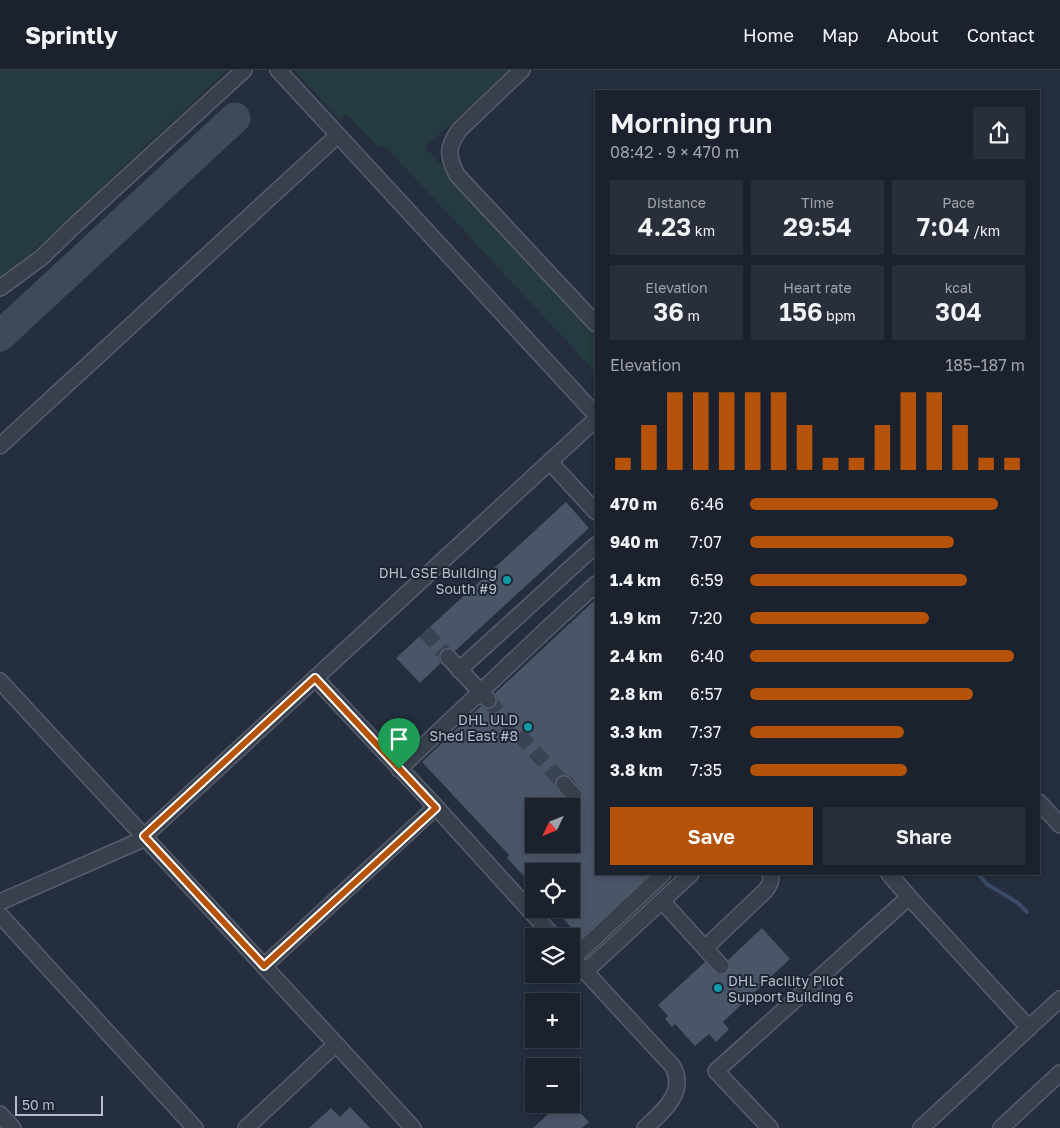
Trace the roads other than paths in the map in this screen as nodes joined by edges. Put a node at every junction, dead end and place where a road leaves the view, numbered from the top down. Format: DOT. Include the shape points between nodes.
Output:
graph roads {
  1 [pos="244,70"];
  2 [pos="278,70"];
  3 [pos="522,70"];
  4 [pos="338,135"];
  5 [pos="0,288"];
  6 [pos="595,323"];
  7 [pos="594,423"];
  8 [pos="0,446"];
  9 [pos="550,462"];
  10 [pos="595,511"];
  11 [pos="595,546"];
  12 [pos="595,585"];
  13 [pos="448,657"];
  14 [pos="459,670"];
  15 [pos="315,678"];
  16 [pos="0,681"];
  17 [pos="484,696"];
  18 [pos="399,769"];
  19 [pos="1040,803"];
  20 [pos="436,808"];
  21 [pos="1060,825"];
  22 [pos="144,836"];
  23 [pos="662,875"];
  24 [pos="690,875"];
  25 [pos="770,875"];
  26 [pos="890,875"];
  27 [pos="909,897"];
  28 [pos="662,901"];
  29 [pos="0,902"];
  30 [pos="0,916"];
  31 [pos="546,928"];
  32 [pos="705,948"];
  33 [pos="580,950"];
  34 [pos="264,966"];
  35 [pos="580,966"];
  36 [pos="721,966"];
  37 [pos="585,972"];
  38 [pos="1060,1000"];
  39 [pos="1029,1028"];
  40 [pos="336,1044"];
  41 [pos="1060,1073"];
  42 [pos="0,1114"];
  43 [pos="13,1128"];
  44 [pos="195,1128"];
  45 [pos="246,1128"];
  46 [pos="413,1128"];
  47 [pos="645,1128"];
  48 [pos="770,1128"];
  49 [pos="921,1128"];
  50 [pos="1001,1128"];
  1 -- 5 [label="street" via="41,258"];
  2 -- 4 [label="street"];
  3 -- 6 [label="street" via="459,130 452,141 451,163 457,175"];
  4 -- 7 [label="street"];
  4 -- 8 [label="street"];
  7 -- 9 [label="street"];
  9 -- 10 [label="street"];
  9 -- 15 [label="street"];
  11 -- 14 [label="street"];
  12 -- 17 [label="street"];
  13 -- 14 [label="street"];
  14 -- 17 [label="street"];
  15 -- 18 [label="street"];
  15 -- 22 [label="street"];
  16 -- 22 [label="street"];
  17 -- 18 [label="street"];
  18 -- 20 [label="street"];
  19 -- 21 [label="street"];
  20 -- 31 [label="street"];
  20 -- 34 [label="street"];
  22 -- 29 [label="street"];
  22 -- 34 [label="street"];
  23 -- 33 [label="street"];
  24 -- 28 [label="street"];
  25 -- 32 [label="street" via="766,891"];
  26 -- 27 [label="street"];
  27 -- 39 [label="street"];
  27 -- 48 [label="street" via="716,1071"];
  28 -- 32 [label="street"];
  28 -- 37 [label="street"];
  30 -- 44 [label="street"];
  32 -- 36 [label="street"];
  34 -- 40 [label="street"];
  35 -- 37 [label="street"];
  37 -- 47 [label="street" via="673,1067 676,1086 671,1102"];
  38 -- 39 [label="street"];
  39 -- 49 [label="street"];
  40 -- 45 [label="street"];
  40 -- 46 [label="street"];
  41 -- 50 [label="street"];
  42 -- 43 [label="street"];
}
